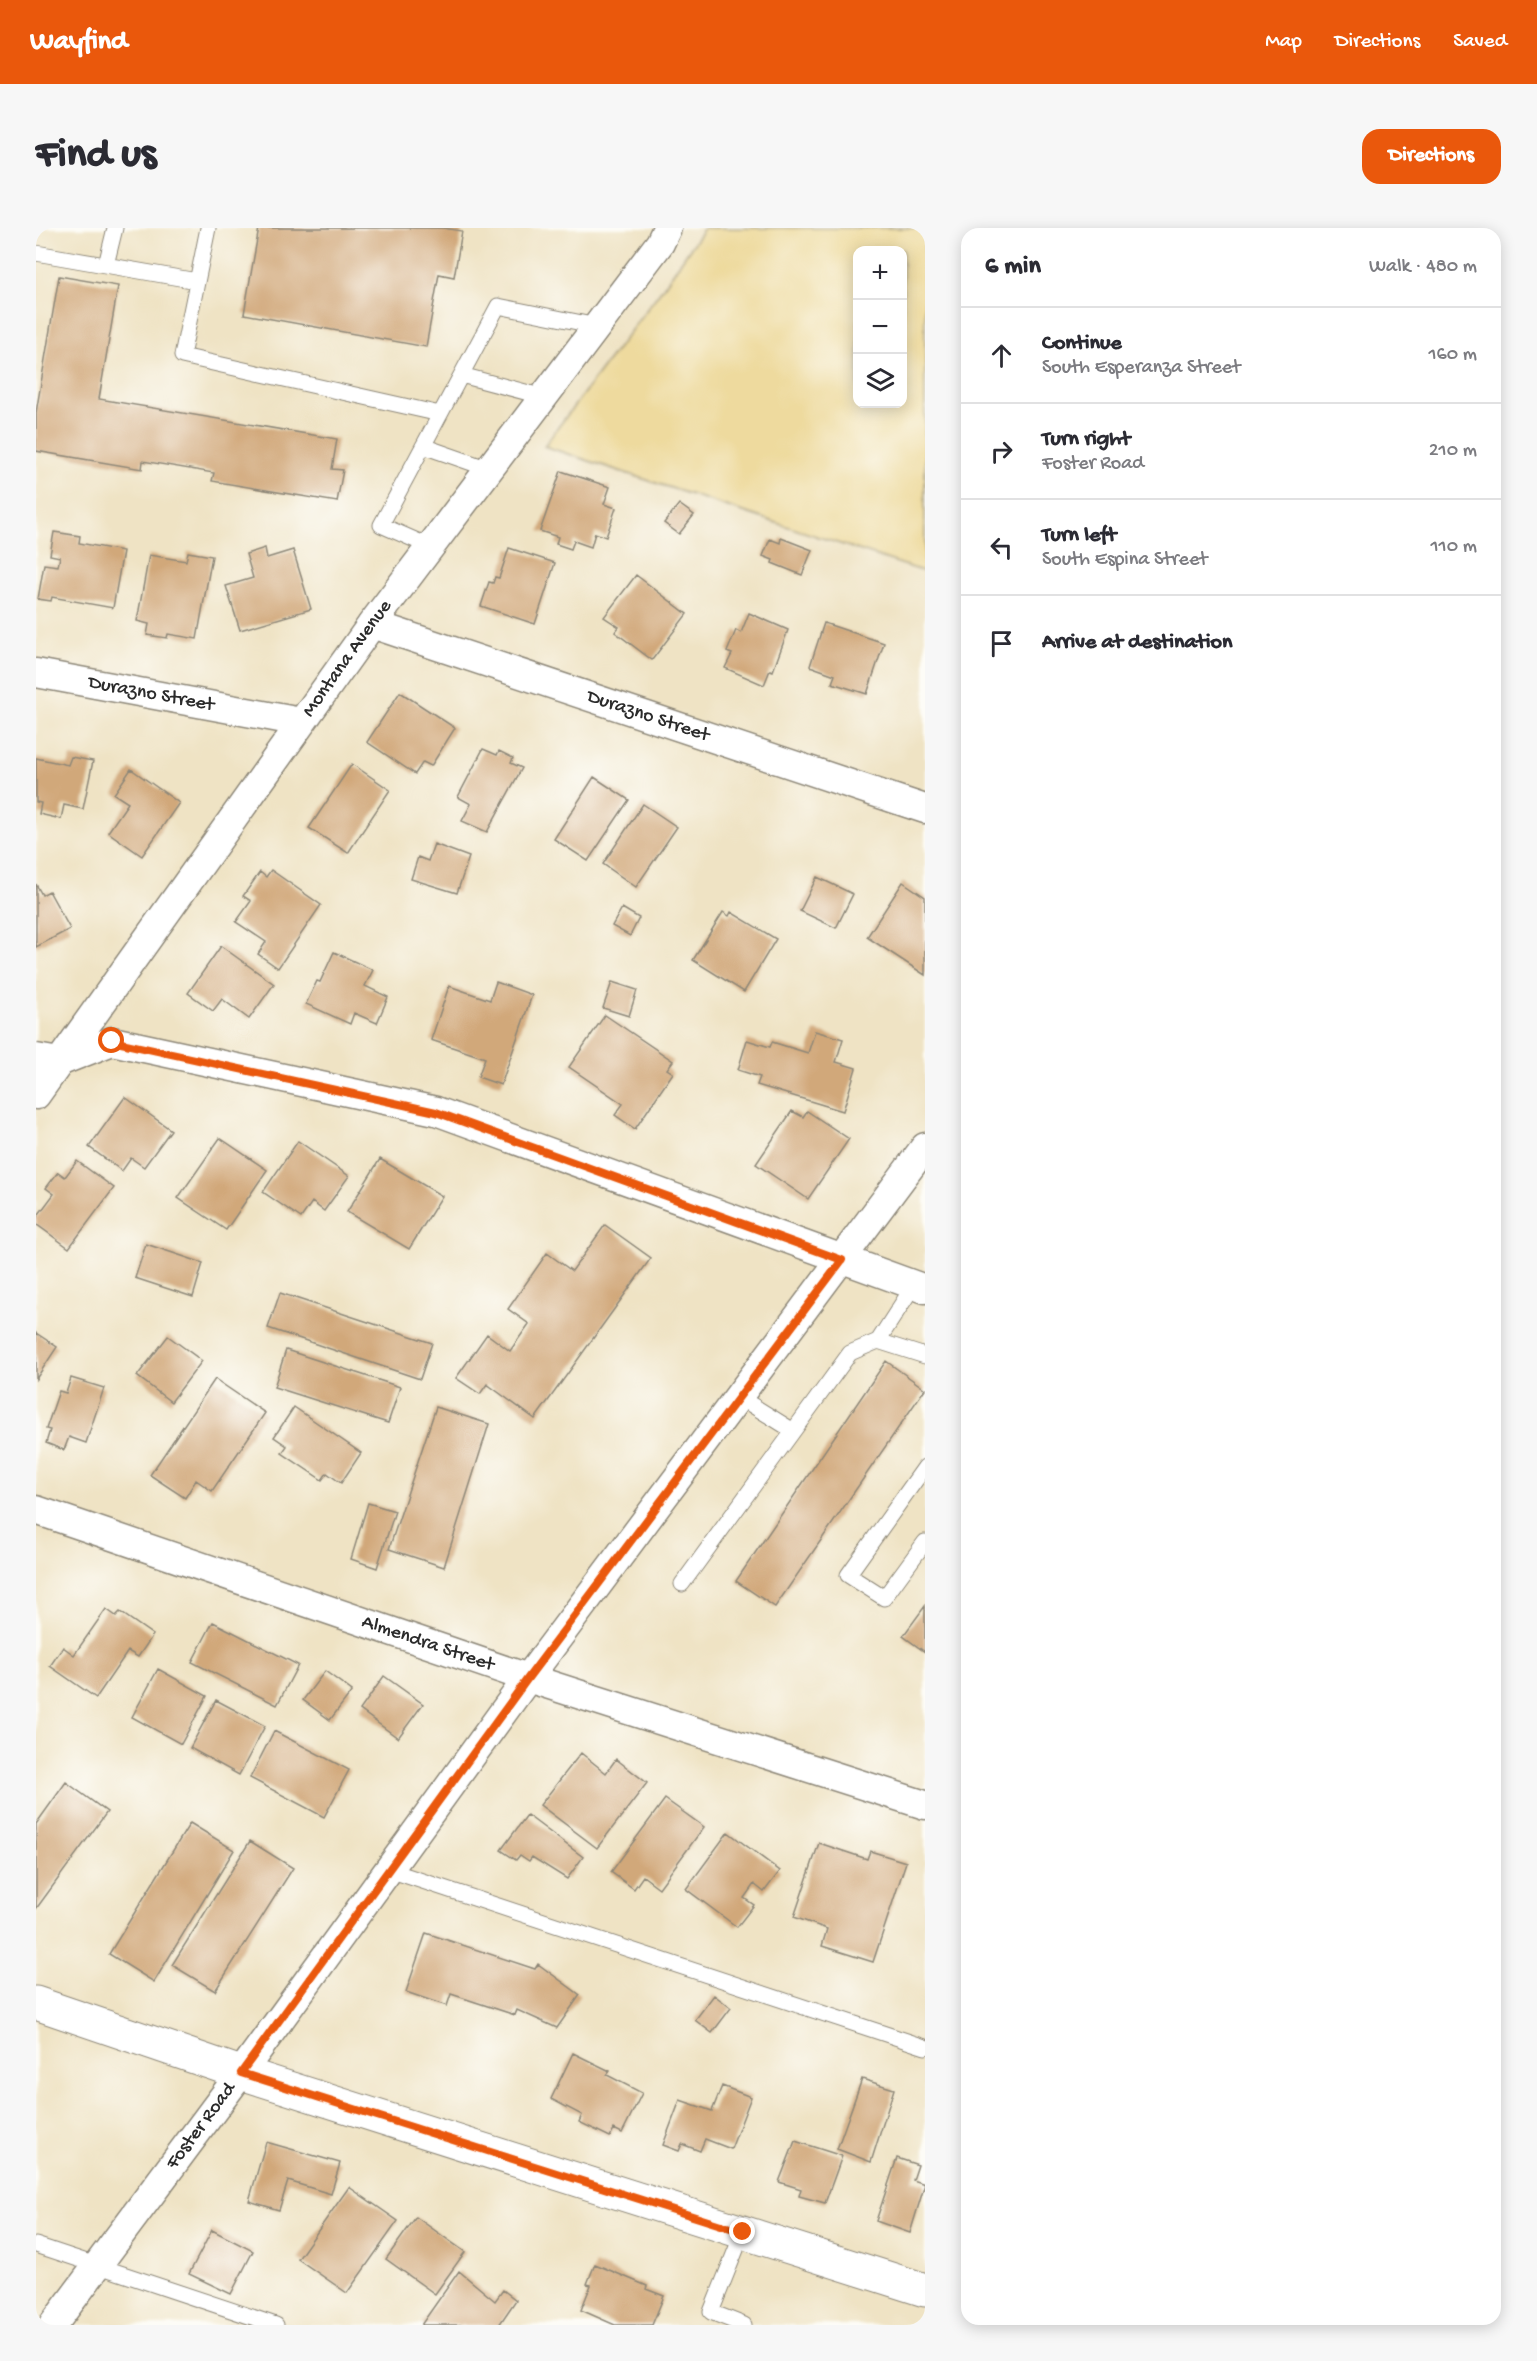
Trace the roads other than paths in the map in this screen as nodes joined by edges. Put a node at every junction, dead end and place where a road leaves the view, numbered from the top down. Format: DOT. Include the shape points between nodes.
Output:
graph roads {
  1 [pos="115,228"];
  2 [pos="208,228"];
  3 [pos="667,228"];
  4 [pos="36,253"];
  5 [pos="106,265"];
  6 [pos="197,280"];
  7 [pos="597,326"];
  8 [pos="461,375"];
  9 [pos="544,398"];
  10 [pos="440,414"];
  11 [pos="423,446"];
  12 [pos="489,469"];
  13 [pos="431,547"];
  14 [pos="372,624"];
  15 [pos="36,673"];
  16 [pos="302,722"];
  17 [pos="925,809"];
  18 [pos="48,1060"];
  19 [pos="36,1095"];
  20 [pos="925,1147"];
  21 [pos="842,1260"];
  22 [pos="919,1287"];
  23 [pos="878,1341"];
  24 [pos="925,1356"];
  25 [pos="739,1397"];
  26 [pos="792,1430"];
  27 [pos="925,1467"];
  28 [pos="36,1510"];
  29 [pos="925,1542"];
  30 [pos="682,1584"];
  31 [pos="528,1678"];
  32 [pos="925,1805"];
  33 [pos="389,1870"];
  34 [pos="36,2003"];
  35 [pos="925,2047"];
  36 [pos="241,2073"];
  37 [pos="743,2232"];
  38 [pos="36,2245"];
  39 [pos="98,2265"];
  40 [pos="925,2290"];
  41 [pos="54,2325"];
  42 [pos="276,2325"];
  43 [pos="744,2325"];
  1 -- 5 [label="lane"];
  2 -- 6 [label="lane"];
  3 -- 7 [label="street, Montana Avenue" via="660,243"];
  4 -- 5 [label="lane"];
  5 -- 6 [label="lane"];
  6 -- 10 [label="lane" via="182,356"];
  7 -- 8 [label="lane" via="498,306"];
  7 -- 9 [label="street, Montana Avenue"];
  8 -- 9 [label="lane"];
  8 -- 10 [label="lane"];
  9 -- 12 [label="street, Montana Avenue"];
  10 -- 11 [label="lane"];
  11 -- 12 [label="lane"];
  11 -- 13 [label="lane" via="381,525"];
  12 -- 13 [label="street, Montana Avenue"];
  13 -- 14 [label="street, Montana Avenue"];
  14 -- 16 [label="street, Montana Avenue"];
  14 -- 17 [label="street, Durazno Street"];
  15 -- 16 [label="street, Durazno Street"];
  16 -- 18 [label="street, Montana Avenue"];
  18 -- 19 [label="street, Montana Avenue"];
  18 -- 21 [label="street" via="112,1041 436,1112"];
  20 -- 21 [label="street, Foster Road"];
  21 -- 22 [label="street"];
  21 -- 25 [label="street, Foster Road"];
  22 -- 23 [label="lane"];
  23 -- 24 [label="lane"];
  23 -- 26 [label="lane" via="850,1353"];
  25 -- 26 [label="lane"];
  25 -- 31 [label="street, Foster Road"];
  26 -- 30 [label="lane"];
  27 -- 29 [label="lane" via="848,1575 884,1598"];
  28 -- 31 [label="street, Almendra Street"];
  31 -- 32 [label="street, Almendra Street"];
  31 -- 33 [label="street, Foster Road"];
  33 -- 35 [label="lane"];
  33 -- 36 [label="street, Foster Road"];
  34 -- 36 [label="street"];
  36 -- 37 [label="street"];
  36 -- 39 [label="street, Foster Road"];
  37 -- 40 [label="street"];
  37 -- 43 [label="lane" via="711,2312"];
  38 -- 39 [label="lane"];
  39 -- 41 [label="street, Foster Road"];
  39 -- 42 [label="lane"];
}
